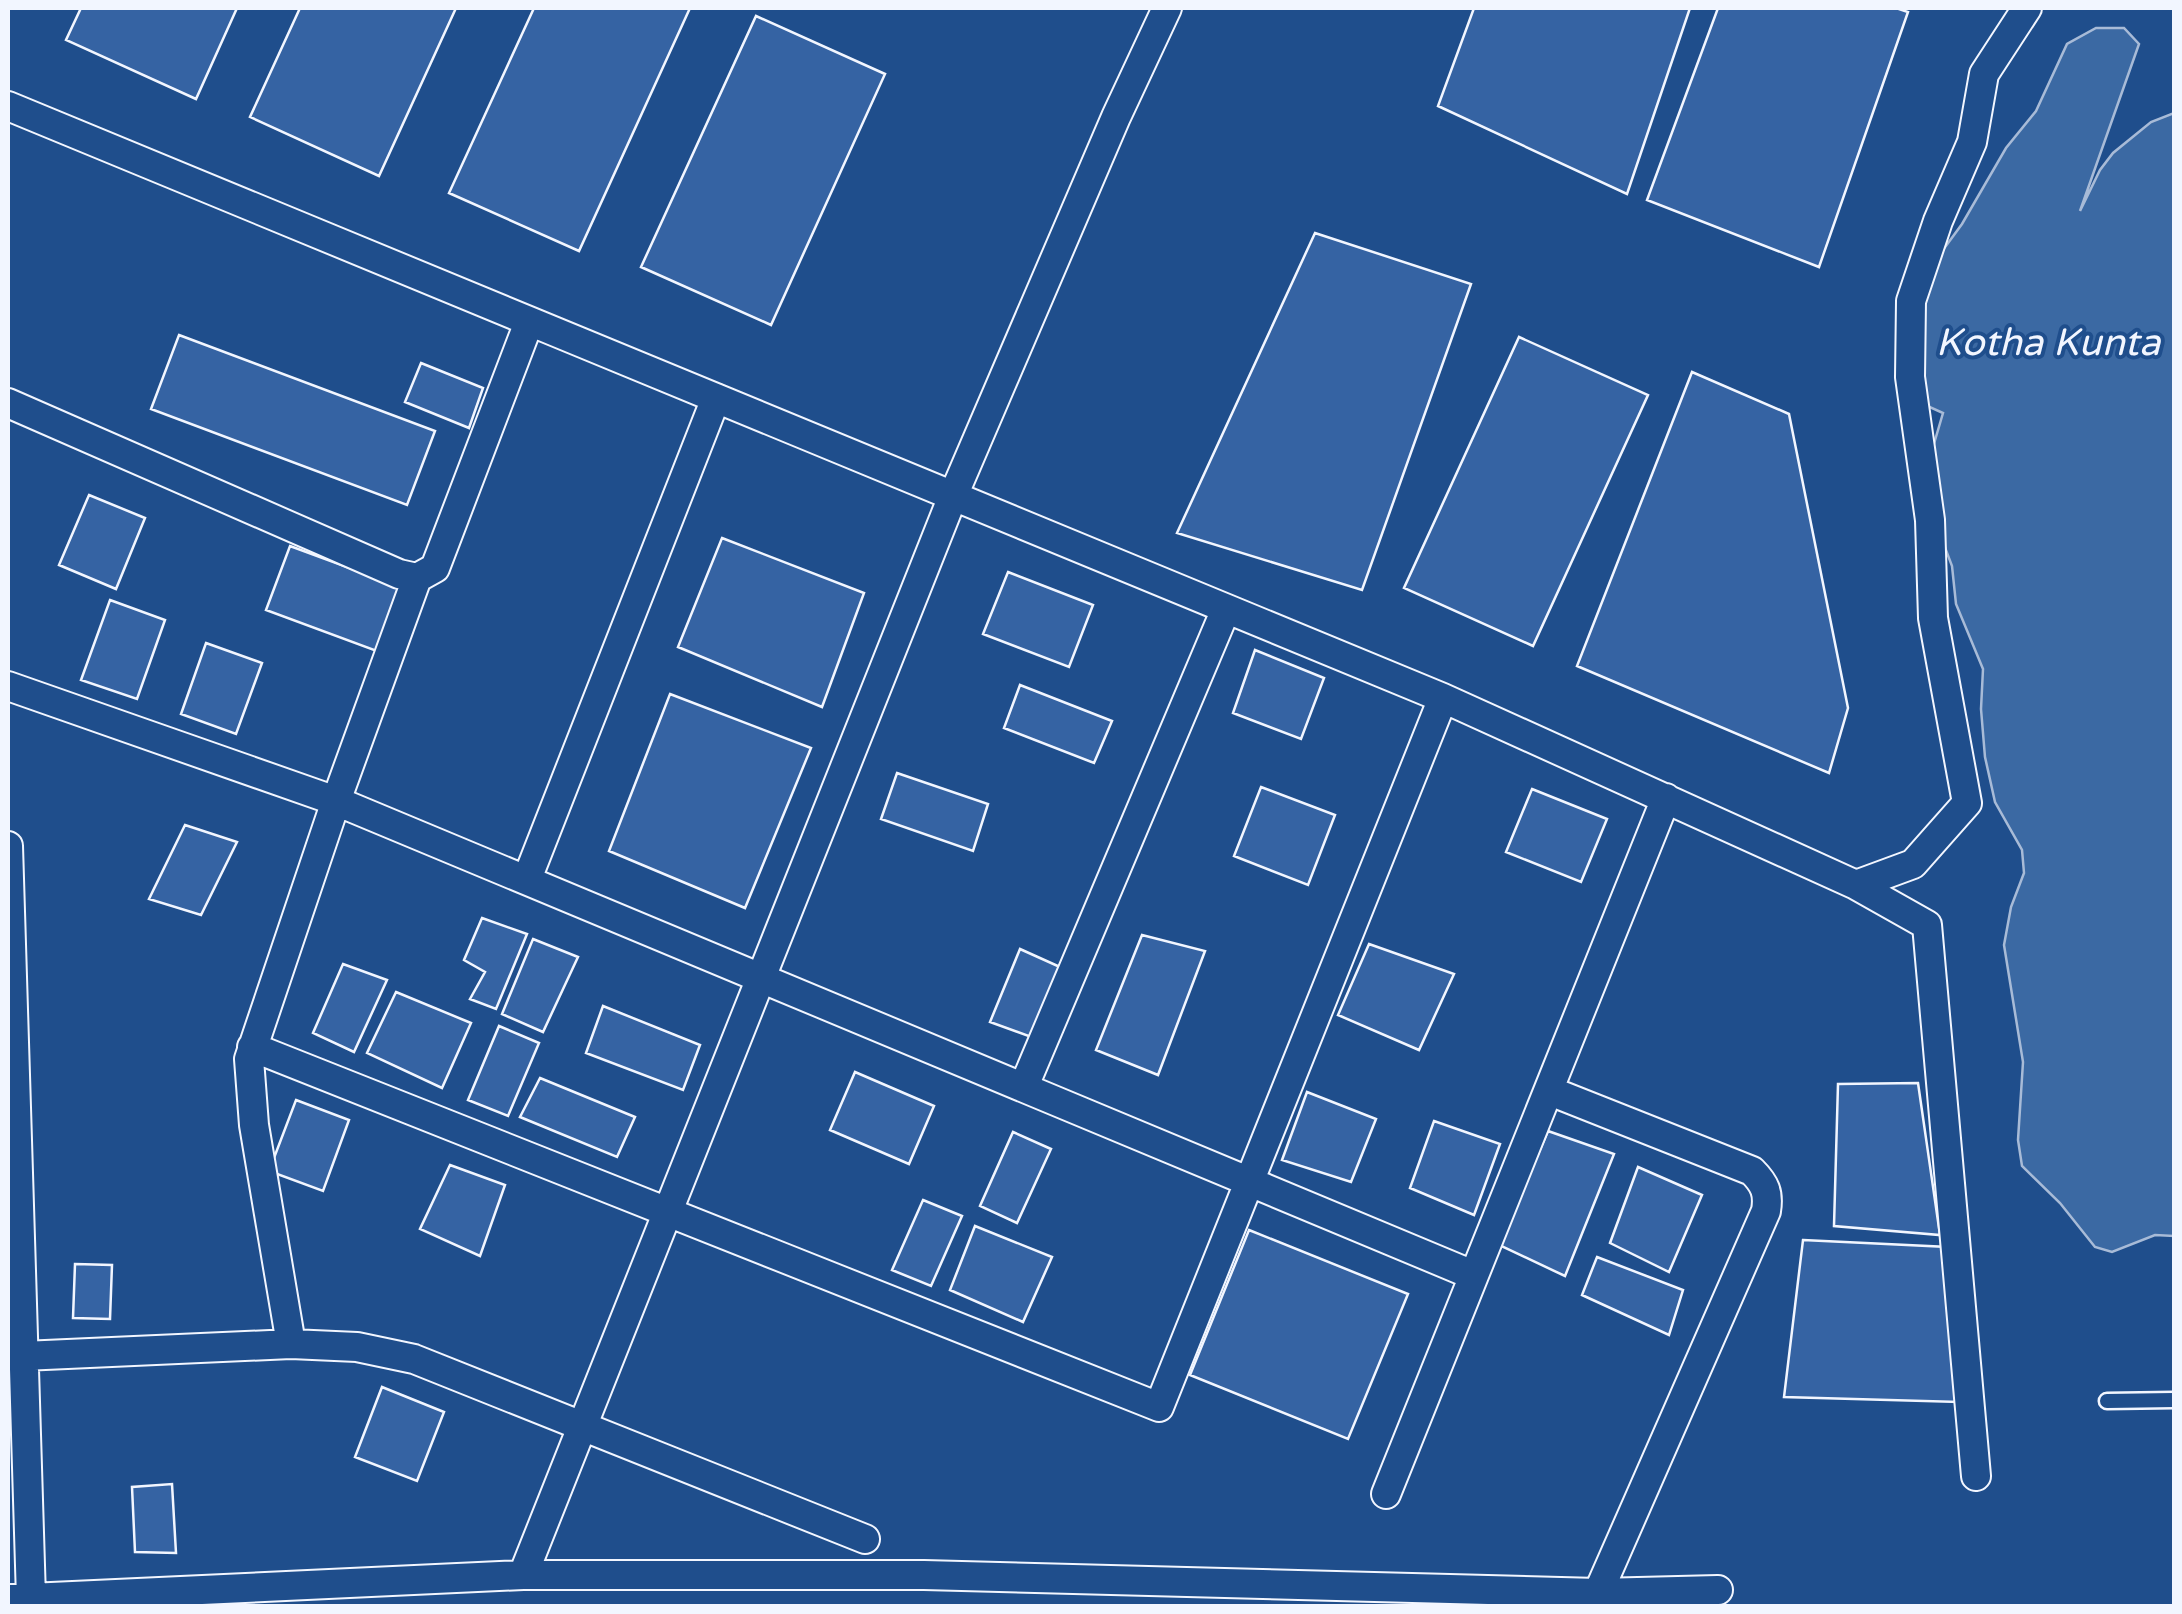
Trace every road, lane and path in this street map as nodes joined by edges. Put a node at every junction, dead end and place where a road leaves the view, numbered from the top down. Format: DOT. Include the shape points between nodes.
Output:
graph roads {
  1 [pos="1167,8"];
  2 [pos="2027,8"];
  3 [pos="8,106"];
  4 [pos="530,322"];
  5 [pos="716,398"];
  6 [pos="8,403"];
  7 [pos="953,496"];
  8 [pos="417,578"];
  9 [pos="1226,608"];
  10 [pos="8,686"];
  11 [pos="1443,698"];
  12 [pos="1666,798"];
  13 [pos="336,800"];
  14 [pos="8,846"];
  15 [pos="526,879"];
  16 [pos="1856,885"];
  17 [pos="762,976"];
  18 [pos="252,1048"];
  19 [pos="1024,1086"];
  20 [pos="1550,1091"];
  21 [pos="12,1135"];
  22 [pos="1249,1181"];
  23 [pos="668,1211"];
  24 [pos="1473,1275"];
  25 [pos="291,1344"];
  26 [pos="24,1356"];
  27 [pos="2174,1400"];
  28 [pos="2107,1401"];
  29 [pos="581,1428"];
  30 [pos="1976,1476"];
  31 [pos="1386,1494"];
  32 [pos="865,1539"];
  33 [pos="523,1575"];
  34 [pos="1718,1590"];
  35 [pos="1598,1592"];
  36 [pos="19,1598"];
  1 -- 7 [label="street"];
  2 -- 16 [label="street" via="1984,74 1972,142 1910,301 1910,377 1930,520 1933,618 1967,802 1912,864"];
  3 -- 4 [label="street"];
  4 -- 5 [label="street"];
  4 -- 8 [label="street" via="436,568"];
  5 -- 7 [label="street"];
  5 -- 15 [label="street"];
  6 -- 8 [label="street"];
  7 -- 9 [label="street"];
  7 -- 17 [label="street"];
  8 -- 13 [label="street"];
  9 -- 11 [label="street"];
  9 -- 19 [label="street"];
  10 -- 13 [label="street"];
  11 -- 12 [label="street"];
  11 -- 22 [label="street"];
  12 -- 16 [label="street"];
  12 -- 20 [label="street"];
  13 -- 15 [label="street"];
  13 -- 18 [label="street"];
  14 -- 21 [label="street"];
  15 -- 17 [label="street"];
  16 -- 30 [label="street" via="1927,925"];
  17 -- 19 [label="street"];
  17 -- 23 [label="street"];
  18 -- 23 [label="street"];
  18 -- 25 [label="street" via="254,1125"];
  19 -- 22 [label="street"];
  20 -- 24 [label="street"];
  20 -- 35 [label="street" via="1752,1171 1769,1197"];
  21 -- 26 [label="street"];
  22 -- 23 [label="street" via="1158,1407"];
  22 -- 24 [label="street"];
  23 -- 29 [label="street"];
  24 -- 31 [label="street"];
  25 -- 26 [label="street"];
  25 -- 29 [label="street" via="357,1347 414,1359"];
  26 -- 36 [label="street"];
  27 -- 28 [label="lane"];
  29 -- 32 [label="street"];
  29 -- 33 [label="street"];
  33 -- 35 [label="street" via="924,1574"];
  33 -- 36 [label="street"];
  34 -- 35 [label="street"];
}
